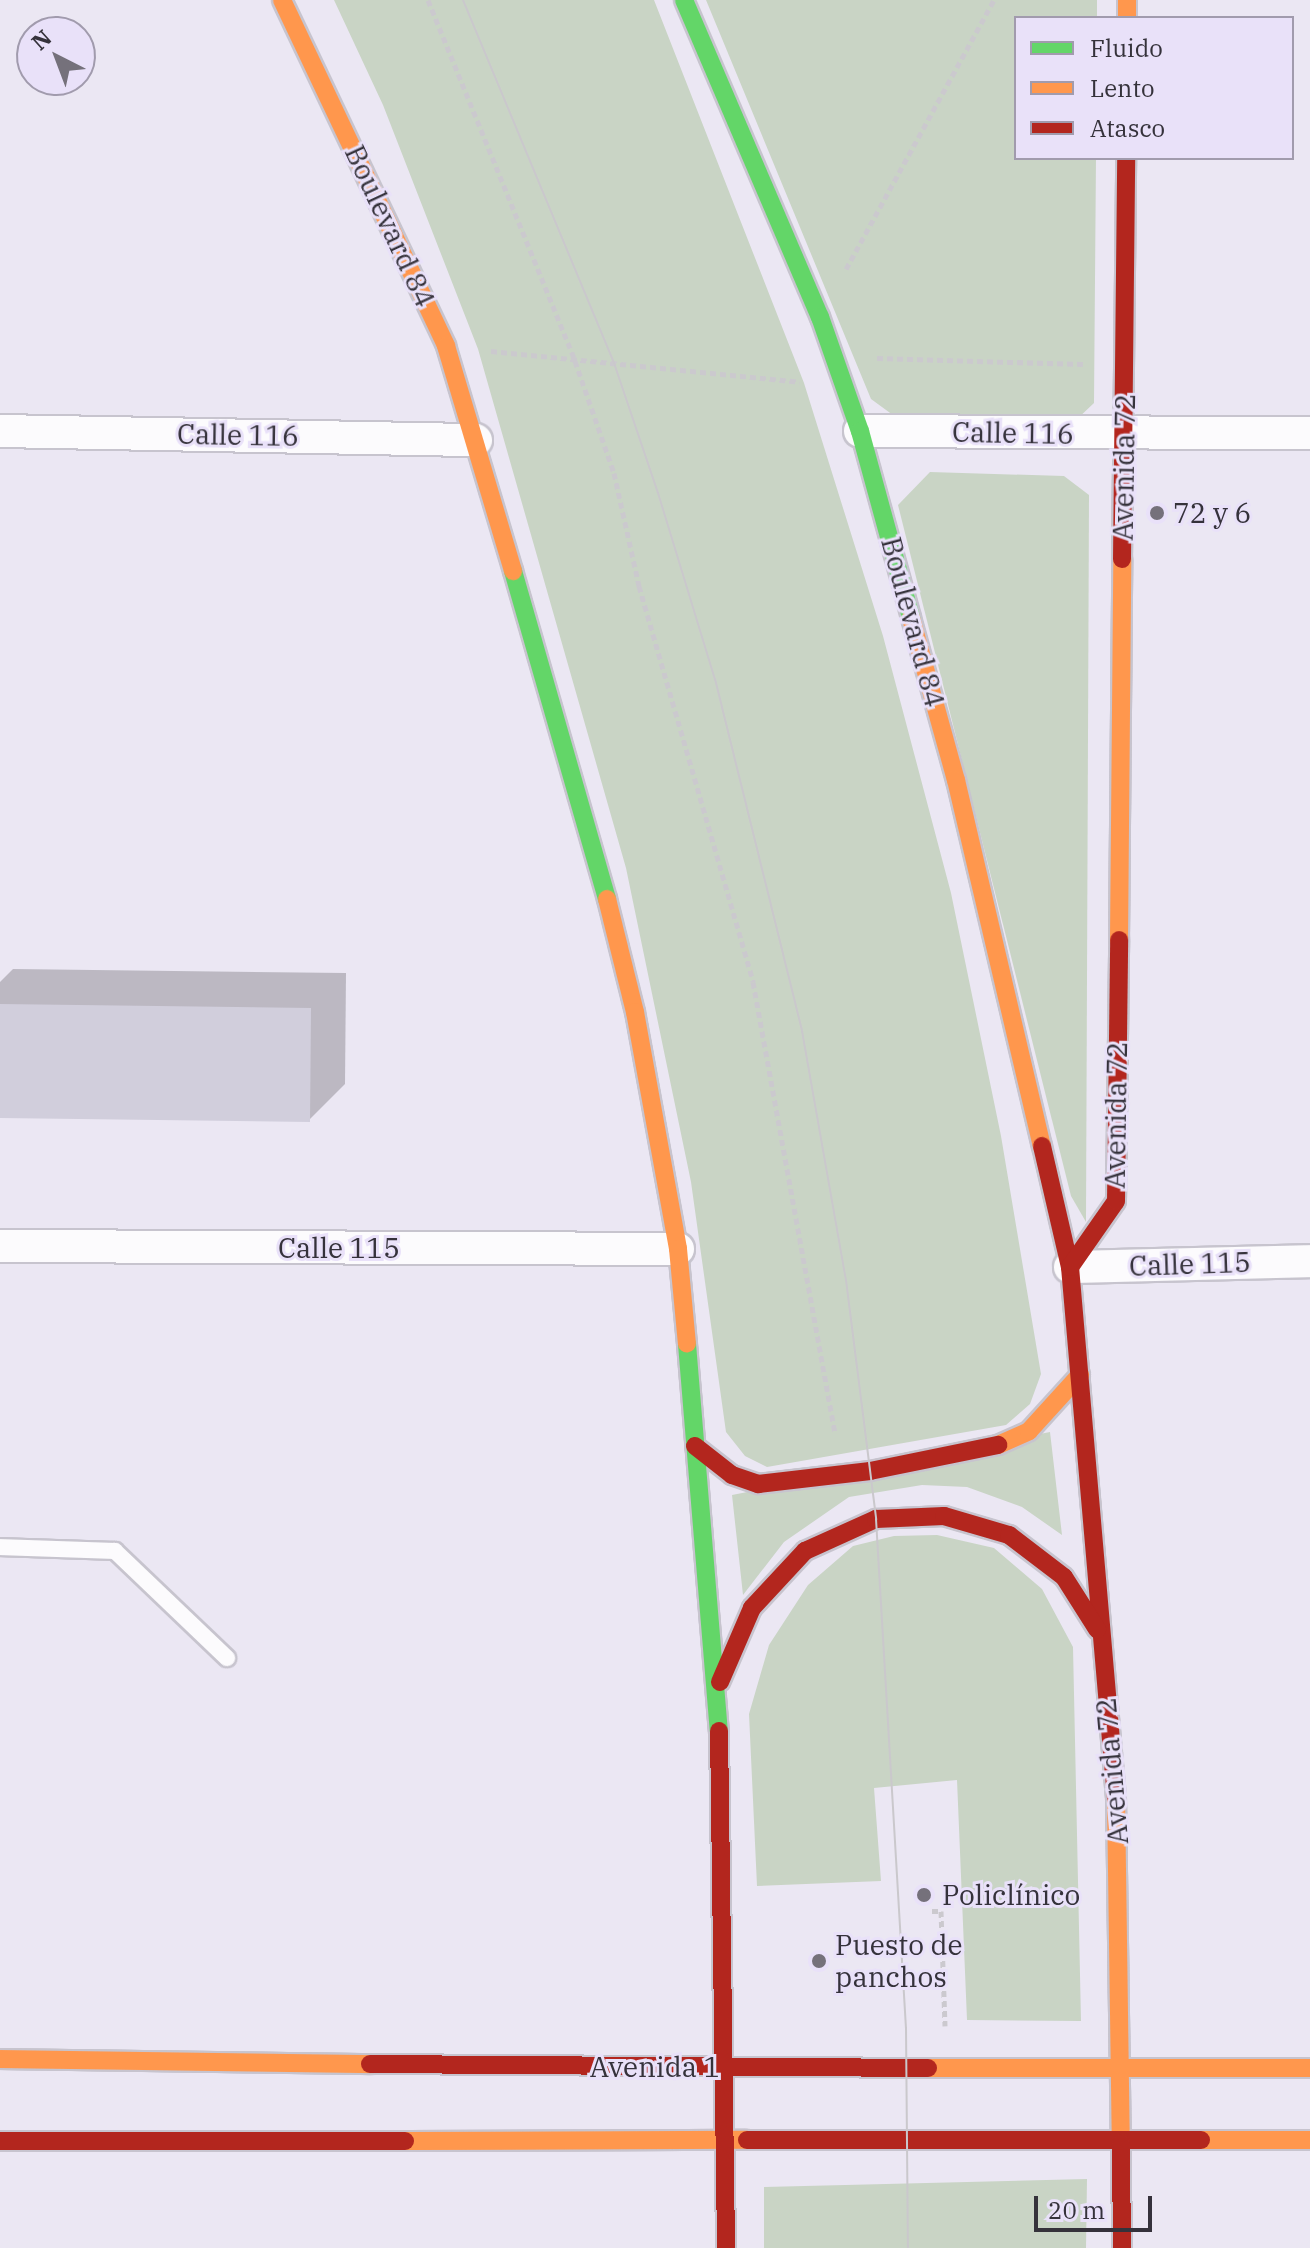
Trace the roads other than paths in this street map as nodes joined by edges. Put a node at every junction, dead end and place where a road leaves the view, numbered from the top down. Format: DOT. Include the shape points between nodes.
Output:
graph roads {
  1 [pos="282,0"];
  2 [pos="684,0"];
  3 [pos="1126,160"];
  4 [pos="0,431"];
  5 [pos="860,431"];
  6 [pos="1310,433"];
  7 [pos="1125,434"];
  8 [pos="476,440"];
  9 [pos="0,1246"];
  10 [pos="678,1249"];
  11 [pos="1310,1261"];
  12 [pos="1070,1267"];
  13 [pos="1080,1375"];
  14 [pos="695,1446"];
  15 [pos="0,1547"];
  16 [pos="1101,1634"];
  17 [pos="227,1658"];
  18 [pos="718,1687"];
  19 [pos="0,2059"];
  20 [pos="1122,2067"];
  21 [pos="726,2068"];
  22 [pos="1310,2068"];
  23 [pos="1122,2140"];
  24 [pos="1310,2140"];
  25 [pos="0,2141"];
  26 [pos="726,2141"];
  27 [pos="726,2248"];
  28 [pos="1122,2248"];
  1 -- 8 [label="main road, Boulevard 84" via="446,346"];
  2 -- 5 [label="main road, Boulevard 84" via="820,317"];
  3 -- 7 [label="main road, Avenida 72"];
  4 -- 8 [label="street, Calle 116"];
  5 -- 7 [label="street, Calle 116"];
  5 -- 12 [label="main road, Boulevard 84" via="956,780"];
  6 -- 7 [label="street, Calle 116"];
  7 -- 12 [label="main road, Avenida 72" via="1116,1201"];
  8 -- 10 [label="main road, Boulevard 84" via="628,982"];
  9 -- 10 [label="street, Calle 115"];
  10 -- 14 [label="main road"];
  11 -- 12 [label="street, Calle 115"];
  12 -- 13 [label="main road, Avenida 72"];
  13 -- 14 [label="main road" via="1029,1431 1001,1444 838,1476 758,1484 732,1475"];
  13 -- 16 [label="main road, Avenida 72"];
  14 -- 18 [label="main road"];
  15 -- 17 [label="lane" via="115,1551"];
  16 -- 18 [label="main road" via="1064,1577 1009,1535 944,1516 876,1519 805,1551 752,1608"];
  16 -- 20 [label="main road, Avenida 72" via="1119,1835"];
  18 -- 21 [label="main road"];
  19 -- 21 [label="main road, Avenida 1"];
  20 -- 21 [label="main road, Avenida 1"];
  20 -- 22 [label="main road, Avenida 1"];
  20 -- 23 [label="main road, Avenida 72"];
  21 -- 26 [label="main road"];
  23 -- 24 [label="main road"];
  23 -- 26 [label="main road"];
  23 -- 28 [label="main road, Avenida 72"];
  25 -- 26 [label="main road"];
  26 -- 27 [label="main road"];
}
